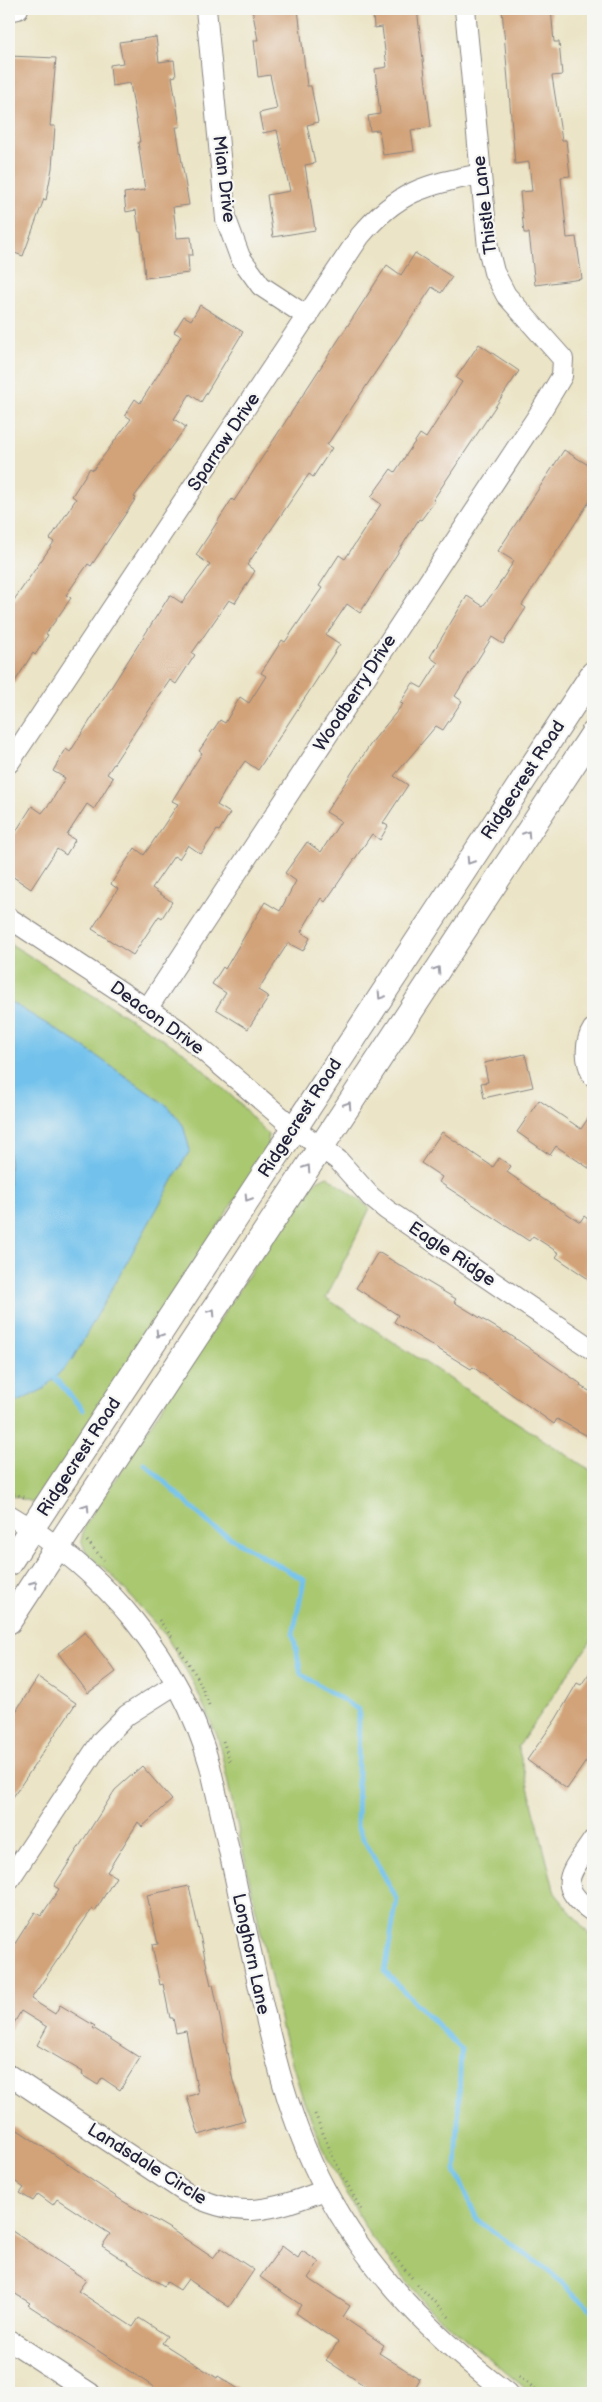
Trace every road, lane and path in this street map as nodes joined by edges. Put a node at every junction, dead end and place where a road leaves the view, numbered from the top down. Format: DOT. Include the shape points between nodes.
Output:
graph roads {
  1 [pos="18,9"];
  2 [pos="206,9"];
  3 [pos="464,9"];
  4 [pos="9,11"];
  5 [pos="481,174"];
  6 [pos="308,317"];
  7 [pos="562,376"];
  8 [pos="593,674"];
  9 [pos="593,734"];
  10 [pos="9,764"];
  11 [pos="9,918"];
  12 [pos="147,1009"];
  13 [pos="593,1029"];
  14 [pos="591,1072"];
  15 [pos="294,1128"];
  16 [pos="321,1146"];
  17 [pos="593,1350"];
  18 [pos="9,1492"];
  19 [pos="28,1498"];
  20 [pos="9,1515"];
  21 [pos="32,1529"];
  22 [pos="86,1536"];
  23 [pos="59,1548"];
  24 [pos="9,1563"];
  25 [pos="108,1564"];
  26 [pos="152,1613"];
  27 [pos="9,1621"];
  28 [pos="176,1684"];
  29 [pos="211,1711"];
  30 [pos="221,1736"];
  31 [pos="230,1763"];
  32 [pos="593,1840"];
  33 [pos="9,1880"];
  34 [pos="593,1912"];
  35 [pos="9,2075"];
  36 [pos="312,2107"];
  37 [pos="325,2190"];
  38 [pos="366,2219"];
  39 [pos="388,2249"];
  40 [pos="454,2322"];
  41 [pos="9,2340"];
  42 [pos="518,2376"];
  43 [pos="90,2393"];
  44 [pos="507,2393"];
  45 [pos="540,2393"];
  1 -- 4 [label="street"];
  2 -- 6 [label="street, Mian Drive" via="226,219 240,257 261,286"];
  3 -- 5 [label="street, Thistle Lane"];
  5 -- 6 [label="street, Sparrow Drive" via="431,184 395,201 360,236"];
  5 -- 7 [label="street, Thistle Lane" via="488,248 494,272 506,295 563,359"];
  6 -- 10 [label="street, Sparrow Drive"];
  7 -- 12 [label="street, Woodberry Drive"];
  8 -- 15 [label="main road, Ridgecrest Road, one-way"];
  16 -- 9 [label="main road, Ridgecrest Road, one-way"];
  11 -- 12 [label="street, Deacon Drive"];
  12 -- 15 [label="street, Deacon Drive" via="179,1030"];
  13 -- 14 [label="street" via="587,1044"];
  15 -- 16 [label="street, Deacon Drive"];
  15 -- 21 [label="main road, Ridgecrest Road, one-way"];
  16 -- 17 [label="street, Eagle Ridge" via="387,1210"];
  23 -- 16 [label="main road, Ridgecrest Road, one-way"];
  18 -- 19 [label="path"];
  20 -- 21 [label="street, Longhorn Lane"];
  21 -- 23 [label="street, Longhorn Lane"];
  21 -- 24 [label="main road, Ridgecrest Road"];
  22 -- 25 [label="path" via="89,1544"];
  27 -- 23 [label="main road, Ridgecrest Road, one-way"];
  23 -- 28 [label="street, Longhorn Lane" via="119,1600 146,1634"];
  26 -- 29 [label="path" via="165,1627 198,1678"];
  28 -- 33 [label="street" via="127,1715 102,1740"];
  28 -- 37 [label="street, Longhorn Lane" via="210,1766 280,2078 297,2130"];
  30 -- 31 [label="path"];
  32 -- 34 [label="street" via="569,1881 577,1901"];
  35 -- 37 [label="street, Landsdale Circle" via="186,2192 216,2207 247,2211 264,2209"];
  36 -- 38 [label="path" via="333,2157"];
  37 -- 44 [label="street, Longhorn Lane" via="366,2254 407,2305 450,2348"];
  39 -- 40 [label="path"];
  41 -- 43 [label="street"];
  42 -- 45 [label="path"];
}
